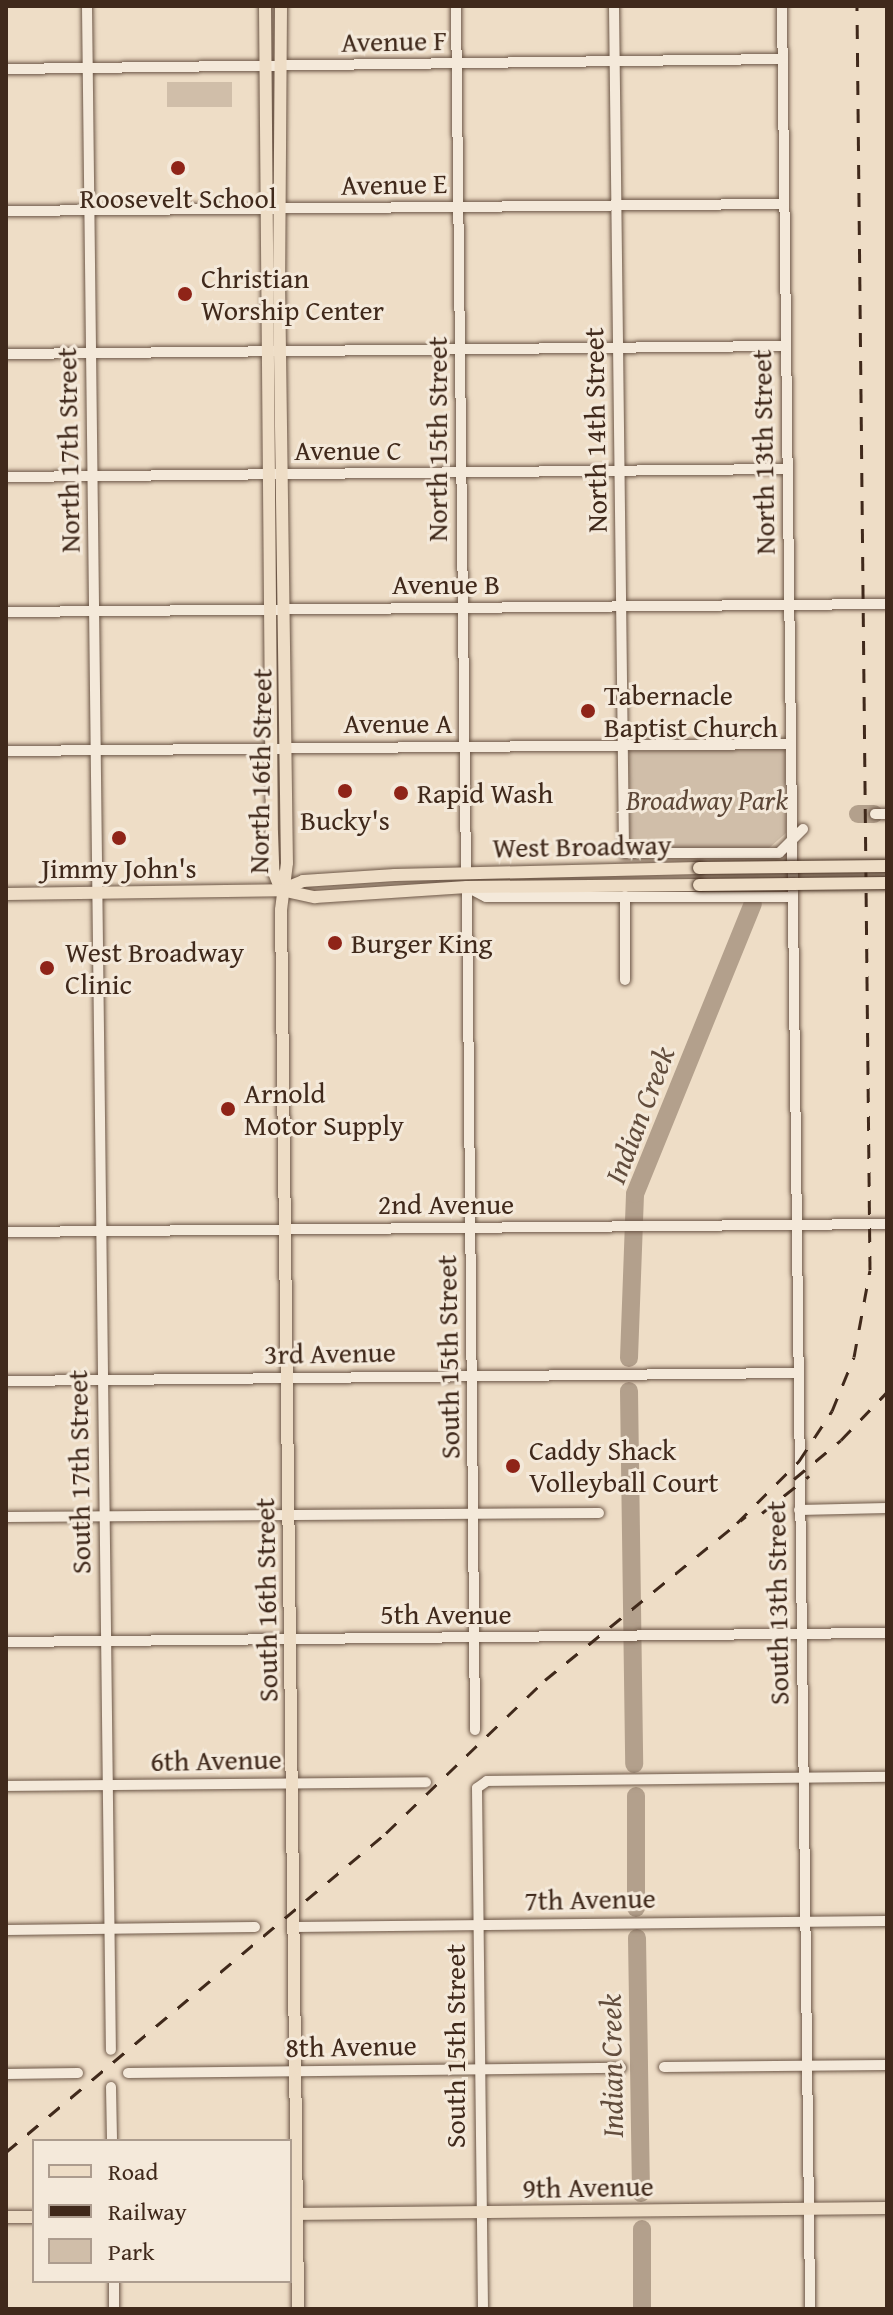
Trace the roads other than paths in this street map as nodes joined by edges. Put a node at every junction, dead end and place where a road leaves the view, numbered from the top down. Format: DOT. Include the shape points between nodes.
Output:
graph roads {
  1 [pos="87,6"];
  2 [pos="265,6"];
  3 [pos="281,6"];
  4 [pos="456,6"];
  5 [pos="614,6"];
  6 [pos="782,6"];
  7 [pos="783,59"];
  8 [pos="615,63"];
  9 [pos="457,65"];
  10 [pos="266,66"];
  11 [pos="281,66"];
  12 [pos="88,68"];
  13 [pos="6,69"];
  14 [pos="783,204"];
  15 [pos="617,205"];
  16 [pos="459,207"];
  17 [pos="274,209"];
  18 [pos="89,210"];
  19 [pos="6,211"];
  20 [pos="786,346"];
  21 [pos="618,348"];
  22 [pos="461,349"];
  23 [pos="275,351"];
  24 [pos="91,353"];
  25 [pos="6,354"];
  26 [pos="787,469"];
  27 [pos="620,471"];
  28 [pos="462,473"];
  29 [pos="276,474"];
  30 [pos="93,476"];
  31 [pos="6,477"];
  32 [pos="887,604"];
  33 [pos="789,605"];
  34 [pos="621,606"];
  35 [pos="463,608"];
  36 [pos="269,609"];
  37 [pos="286,609"];
  38 [pos="94,611"];
  39 [pos="6,612"];
  40 [pos="790,744"];
  41 [pos="623,746"];
  42 [pos="465,747"];
  43 [pos="279,748"];
  44 [pos="94,750"];
  45 [pos="6,751"];
  46 [pos="803,829"];
  47 [pos="791,840"];
  48 [pos="887,866"];
  49 [pos="466,872"];
  50 [pos="887,883"];
  51 [pos="467,887"];
  52 [pos="281,890"];
  53 [pos="96,893"];
  54 [pos="6,894"];
  55 [pos="625,896"];
  56 [pos="793,897"];
  57 [pos="625,980"];
  58 [pos="887,1224"];
  59 [pos="795,1225"];
  60 [pos="470,1228"];
  61 [pos="286,1229"];
  62 [pos="101,1231"];
  63 [pos="6,1232"];
  64 [pos="798,1373"];
  65 [pos="472,1376"];
  66 [pos="287,1378"];
  67 [pos="102,1380"];
  68 [pos="6,1381"];
  69 [pos="887,1508"];
  70 [pos="799,1510"];
  71 [pos="473,1512"];
  72 [pos="599,1513"];
  73 [pos="288,1514"];
  74 [pos="104,1516"];
  75 [pos="6,1517"];
  76 [pos="887,1633"];
  77 [pos="801,1634"];
  78 [pos="474,1638"];
  79 [pos="290,1639"];
  80 [pos="105,1641"];
  81 [pos="6,1642"];
  82 [pos="475,1730"];
  83 [pos="887,1777"];
  84 [pos="803,1778"];
  85 [pos="426,1782"];
  86 [pos="292,1783"];
  87 [pos="107,1785"];
  88 [pos="6,1786"];
  89 [pos="803,1921"];
  90 [pos="887,1921"];
  91 [pos="478,1924"];
  92 [pos="255,1927"];
  93 [pos="294,1927"];
  94 [pos="109,1929"];
  95 [pos="6,1930"];
  96 [pos="111,2050"];
  97 [pos="887,2065"];
  98 [pos="807,2066"];
  99 [pos="664,2067"];
  100 [pos="621,2068"];
  101 [pos="480,2069"];
  102 [pos="295,2071"];
  103 [pos="78,2073"];
  104 [pos="128,2073"];
  105 [pos="6,2074"];
  106 [pos="111,2087"];
  107 [pos="112,2139"];
  108 [pos="808,2208"];
  109 [pos="887,2208"];
  110 [pos="481,2212"];
  111 [pos="293,2214"];
  112 [pos="6,2217"];
  113 [pos="32,2217"];
  114 [pos="114,2283"];
  115 [pos="114,2309"];
  116 [pos="298,2309"];
  117 [pos="483,2309"];
  118 [pos="810,2309"];
  1 -- 12 [label="street, North 17th Street"];
  2 -- 10 [label="main road, North 16th Street"];
  3 -- 11 [label="main road, North 16th Street"];
  4 -- 9 [label="street, North 15th Street"];
  5 -- 8 [label="street, North 14th Street"];
  6 -- 7 [label="street, North 13th Street"];
  7 -- 8 [label="street, Avenue F"];
  7 -- 14 [label="street, North 13th Street"];
  8 -- 9 [label="street, Avenue F"];
  8 -- 15 [label="street, North 14th Street"];
  9 -- 11 [label="street, Avenue F"];
  9 -- 16 [label="street, North 15th Street"];
  10 -- 11 [label="street, Avenue F"];
  10 -- 12 [label="street, Avenue F"];
  10 -- 17 [label="main road, North 16th Street"];
  11 -- 17 [label="main road, North 16th Street"];
  12 -- 13 [label="street, Avenue F"];
  12 -- 18 [label="street, North 17th Street"];
  14 -- 15 [label="street, Avenue E"];
  14 -- 20 [label="street, North 13th Street"];
  15 -- 16 [label="street, Avenue E"];
  15 -- 21 [label="street, North 14th Street"];
  16 -- 17 [label="street, Avenue E"];
  16 -- 22 [label="street, North 15th Street"];
  17 -- 18 [label="street, Avenue E"];
  17 -- 23 [label="main road, North 16th Street"];
  18 -- 19 [label="street, Avenue E"];
  18 -- 24 [label="street, North 17th Street"];
  20 -- 21 [label="street"];
  20 -- 26 [label="street, North 13th Street"];
  21 -- 22 [label="street"];
  21 -- 27 [label="street, North 14th Street"];
  22 -- 23 [label="street"];
  22 -- 28 [label="street, North 15th Street"];
  23 -- 24 [label="street"];
  23 -- 29 [label="main road, North 16th Street"];
  24 -- 25 [label="street"];
  24 -- 30 [label="street, North 17th Street"];
  26 -- 27 [label="street, Avenue C"];
  26 -- 33 [label="street, North 13th Street"];
  27 -- 28 [label="street, Avenue C"];
  27 -- 34 [label="street, North 14th Street"];
  28 -- 29 [label="street, Avenue C"];
  28 -- 35 [label="street, North 15th Street"];
  29 -- 30 [label="street, Avenue C"];
  29 -- 36 [label="main road, North 16th Street"];
  29 -- 37 [label="main road, North 16th Street"];
  30 -- 31 [label="street, Avenue C"];
  30 -- 38 [label="street, North 17th Street"];
  32 -- 33 [label="street, Avenue B"];
  33 -- 34 [label="street, Avenue B"];
  33 -- 40 [label="street, North 13th Street"];
  34 -- 35 [label="street, Avenue B"];
  34 -- 41 [label="street, North 14th Street"];
  35 -- 37 [label="street, Avenue B"];
  35 -- 42 [label="street, North 15th Street"];
  36 -- 37 [label="street, Avenue B"];
  36 -- 38 [label="street, Avenue B"];
  36 -- 43 [label="main road, North 16th Street"];
  37 -- 43 [label="main road, North 16th Street"];
  38 -- 39 [label="street, Avenue B"];
  38 -- 44 [label="street, North 17th Street"];
  40 -- 41 [label="street, Avenue A"];
  40 -- 47 [label="street, North 13th Street"];
  41 -- 42 [label="street, Avenue A"];
  41 -- 47 [label="street, North 14th Street" via="624,853 779,853"];
  42 -- 43 [label="street, Avenue A"];
  42 -- 49 [label="street, North 15th Street"];
  43 -- 44 [label="street, Avenue A"];
  43 -- 52 [label="main road, North 16th Street" via="287,863"];
  44 -- 45 [label="street, Avenue A"];
  44 -- 53 [label="street, North 17th Street"];
  46 -- 47 [label="street"];
  47 -- 56 [label="street, North 13th Street"];
  48 -- 49 [label="main road, West Broadway, bridge"];
  49 -- 52 [label="main road, West Broadway" via="303,881"];
  50 -- 51 [label="main road, West Broadway, bridge"];
  51 -- 52 [label="main road, West Broadway" via="315,897"];
  51 -- 55 [label="street" via="486,897"];
  51 -- 60 [label="street, South 15th Street"];
  52 -- 53 [label="main road, West Broadway"];
  52 -- 61 [label="main road, South 16th Street"];
  53 -- 54 [label="main road, West Broadway"];
  53 -- 62 [label="street, South 17th Street"];
  55 -- 56 [label="street"];
  55 -- 57 [label="street"];
  56 -- 59 [label="street, South 13th Street"];
  58 -- 59 [label="street, 2nd Avenue"];
  59 -- 60 [label="street, 2nd Avenue"];
  59 -- 64 [label="street, South 13th Street"];
  60 -- 61 [label="street, 2nd Avenue"];
  60 -- 65 [label="street, South 15th Street"];
  61 -- 62 [label="street, 2nd Avenue"];
  61 -- 66 [label="main road, South 16th Street"];
  62 -- 63 [label="street, 2nd Avenue"];
  62 -- 67 [label="street, South 17th Street"];
  64 -- 65 [label="street, 3rd Avenue"];
  64 -- 70 [label="street, South 13th Street"];
  65 -- 66 [label="street, 3rd Avenue"];
  65 -- 71 [label="street, South 15th Street"];
  66 -- 67 [label="street, 3rd Avenue"];
  66 -- 73 [label="main road, South 16th Street"];
  67 -- 68 [label="street, 3rd Avenue"];
  67 -- 74 [label="street, South 17th Street"];
  69 -- 70 [label="street"];
  70 -- 77 [label="street, South 13th Street"];
  71 -- 72 [label="street"];
  71 -- 73 [label="street"];
  71 -- 78 [label="street, South 15th Street"];
  73 -- 74 [label="street"];
  73 -- 79 [label="main road, South 16th Street"];
  74 -- 75 [label="street"];
  74 -- 80 [label="street, South 17th Street"];
  76 -- 77 [label="street, 5th Avenue"];
  77 -- 78 [label="street, 5th Avenue"];
  77 -- 84 [label="street, South 13th Street"];
  78 -- 79 [label="street, 5th Avenue"];
  78 -- 82 [label="street, South 15th Street"];
  79 -- 80 [label="street, 5th Avenue"];
  79 -- 86 [label="main road, South 16th Street"];
  80 -- 81 [label="street, 5th Avenue"];
  80 -- 87 [label="street, South 17th Street"];
  83 -- 84 [label="street"];
  84 -- 89 [label="street, South 13th Street"];
  84 -- 91 [label="street, South 15th Street" via="481,1784"];
  85 -- 86 [label="street, 6th Avenue"];
  86 -- 87 [label="street, 6th Avenue"];
  86 -- 93 [label="main road, South 16th Street"];
  87 -- 88 [label="street, 6th Avenue"];
  87 -- 94 [label="street, South 17th Street"];
  89 -- 90 [label="street, 7th Avenue"];
  89 -- 91 [label="street, 7th Avenue"];
  89 -- 98 [label="street, South 13th Street"];
  91 -- 93 [label="street, 7th Avenue"];
  91 -- 101 [label="street, South 15th Street"];
  92 -- 94 [label="street"];
  93 -- 102 [label="main road, South 16th Street"];
  94 -- 95 [label="street"];
  94 -- 96 [label="street, South 17th Street"];
  97 -- 98 [label="street"];
  98 -- 99 [label="street"];
  98 -- 108 [label="street, South 13th Street"];
  100 -- 101 [label="street, 8th Avenue"];
  101 -- 102 [label="street, 8th Avenue"];
  101 -- 110 [label="street, South 15th Street"];
  102 -- 104 [label="street, 8th Avenue"];
  102 -- 111 [label="main road, South 16th Street"];
  103 -- 105 [label="street"];
  106 -- 107 [label="street"];
  108 -- 109 [label="main road, 9th Avenue"];
  108 -- 110 [label="main road, 9th Avenue"];
  108 -- 118 [label="street, South 13th Street"];
  110 -- 111 [label="main road, 9th Avenue"];
  110 -- 117 [label="street, South 15th Street"];
  111 -- 116 [label="main road, South 16th Street"];
  112 -- 113 [label="main road"];
  114 -- 115 [label="street"];
}
